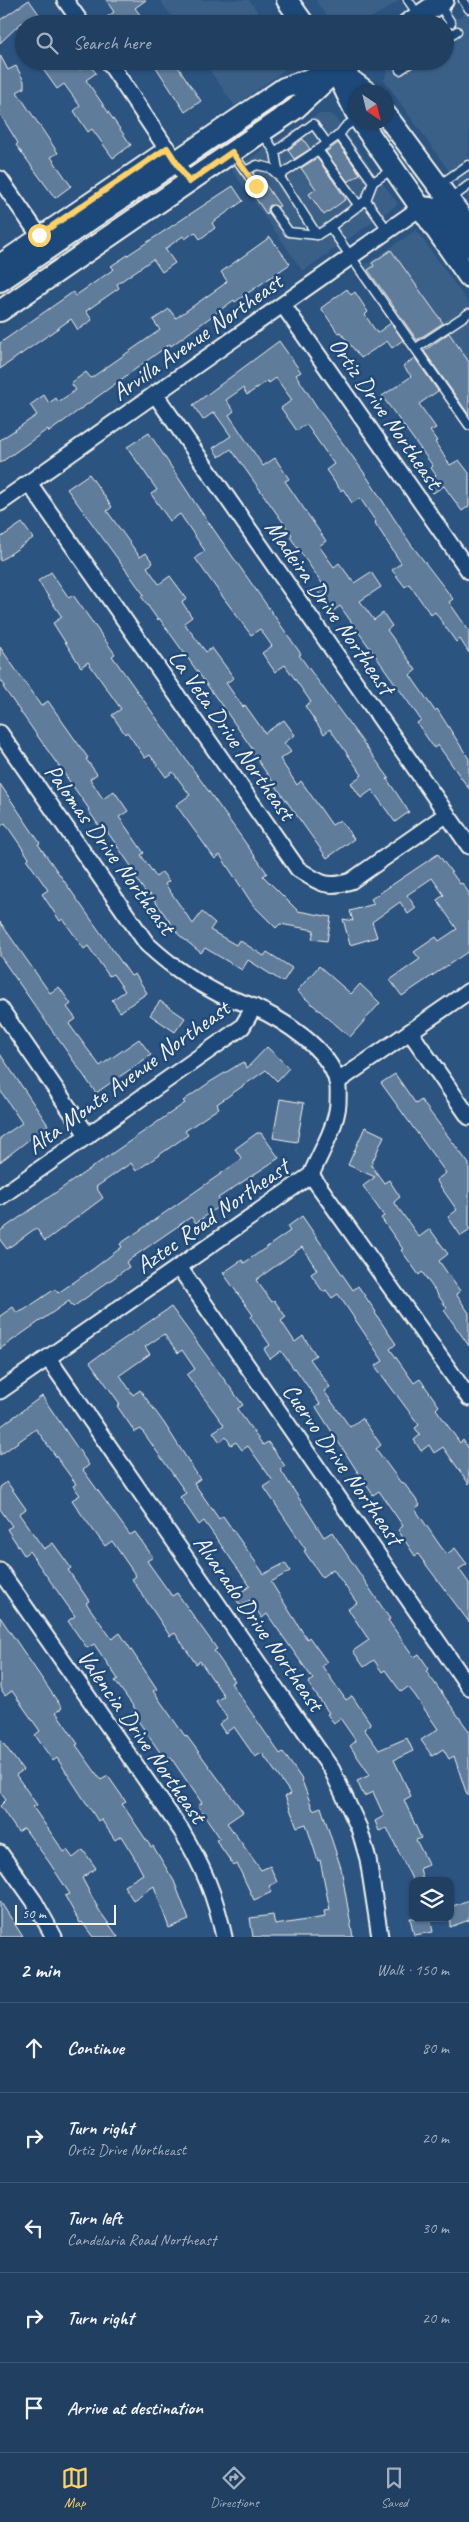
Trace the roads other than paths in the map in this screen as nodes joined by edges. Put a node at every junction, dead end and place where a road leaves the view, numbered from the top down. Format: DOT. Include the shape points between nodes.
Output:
graph roads {
  1 [pos="65,0"];
  2 [pos="287,0"];
  3 [pos="463,0"];
  4 [pos="441,2"];
  5 [pos="469,9"];
  6 [pos="76,15"];
  7 [pos="298,15"];
  8 [pos="415,15"];
  9 [pos="447,15"];
  10 [pos="457,31"];
  11 [pos="454,33"];
  12 [pos="114,70"];
  13 [pos="325,70"];
  14 [pos="333,70"];
  15 [pos="341,70"];
  16 [pos="345,70"];
  17 [pos="360,85"];
  18 [pos="349,93"];
  19 [pos="349,124"];
  20 [pos="394,125"];
  21 [pos="366,130"];
  22 [pos="261,132"];
  23 [pos="339,135"];
  24 [pos="327,143"];
  25 [pos="318,150"];
  26 [pos="232,152"];
  27 [pos="274,152"];
  28 [pos="171,154"];
  29 [pos="467,164"];
  30 [pos="393,169"];
  31 [pos="245,171"];
  32 [pos="279,176"];
  33 [pos="0,179"];
  34 [pos="189,182"];
  35 [pos="373,182"];
  36 [pos="469,185"];
  37 [pos="256,186"];
  38 [pos="444,192"];
  39 [pos="366,200"];
  40 [pos="359,206"];
  41 [pos="420,208"];
  42 [pos="273,210"];
  43 [pos="330,227"];
  44 [pos="469,227"];
  45 [pos="388,231"];
  46 [pos="39,235"];
  47 [pos="317,235"];
  48 [pos="469,247"];
  49 [pos="352,256"];
  50 [pos="0,262"];
  51 [pos="469,277"];
  52 [pos="0,281"];
  53 [pos="283,305"];
  54 [pos="0,311"];
  55 [pos="469,313"];
  56 [pos="416,348"];
  57 [pos="155,394"];
  58 [pos="469,425"];
  59 [pos="29,482"];
  60 [pos="0,503"];
  61 [pos="469,571"];
  62 [pos="0,733"];
  63 [pos="446,814"];
  64 [pos="469,846"];
  65 [pos="469,991"];
  66 [pos="254,1007"];
  67 [pos="0,1008"];
  68 [pos="410,1032"];
  69 [pos="337,1082"];
  70 [pos="469,1117"];
  71 [pos="88,1136"];
  72 [pos="311,1175"];
  73 [pos="0,1197"];
  74 [pos="179,1267"];
  75 [pos="48,1358"];
  76 [pos="0,1391"];
  77 [pos="469,1398"];
  78 [pos="0,1571"];
  79 [pos="469,1687"];
  80 [pos="0,1853"];
  81 [pos="54,1937"];
  82 [pos="224,1937"];
  83 [pos="380,1937"];
  1 -- 6 [label="street"];
  2 -- 7 [label="main road"];
  3 -- 5 [label="lane"];
  4 -- 8 [label="main road"];
  4 -- 9 [label="lane"];
  10 -- 11 [label="lane"];
  12 -- 28 [label="street"];
  13 -- 28 [label="main road" via="284,88"];
  14 -- 22 [label="main road" via="295,109"];
  15 -- 18 [label="main road"];
  16 -- 17 [label="main road"];
  19 -- 23 [label="lane"];
  20 -- 38 [label="main road"];
  21 -- 30 [label="main road"];
  22 -- 26 [label="main road"];
  22 -- 27 [label="lane"];
  23 -- 24 [label="lane"];
  23 -- 35 [label="lane"];
  24 -- 25 [label="lane"];
  24 -- 27 [label="lane" via="313,124"];
  25 -- 32 [label="lane"];
  25 -- 40 [label="lane"];
  26 -- 31 [label="lane"];
  26 -- 34 [label="main road"];
  27 -- 32 [label="lane"];
  28 -- 34 [label="street"];
  28 -- 46 [label="street"];
  28 -- 52 [label="main road"];
  29 -- 38 [label="lane"];
  30 -- 35 [label="lane"];
  30 -- 41 [label="main road"];
  31 -- 32 [label="lane" via="256,165 270,168"];
  31 -- 37 [label="lane"];
  32 -- 47 [label="lane"];
  33 -- 46 [label="street"];
  34 -- 54 [label="main road"];
  35 -- 39 [label="lane"];
  36 -- 38 [label="lane"];
  38 -- 44 [label="main road"];
  39 -- 40 [label="lane"];
  39 -- 45 [label="lane"];
  40 -- 43 [label="lane"];
  41 -- 45 [label="street, Arvilla Avenue Northeast"];
  41 -- 48 [label="main road" via="431,207 441,211"];
  41 -- 51 [label="main road"];
  42 -- 47 [label="lane" via="289,232"];
  43 -- 47 [label="lane"];
  43 -- 49 [label="lane"];
  45 -- 49 [label="street, Arvilla Avenue Northeast"];
  46 -- 50 [label="street"];
  49 -- 53 [label="street, Arvilla Avenue Northeast"];
  49 -- 56 [label="lane"];
  53 -- 57 [label="street, Arvilla Avenue Northeast"];
  53 -- 61 [label="street, Ortiz Drive Northeast"];
  55 -- 56 [label="lane"];
  56 -- 58 [label="lane"];
  57 -- 59 [label="street, Arvilla Avenue Northeast"];
  57 -- 63 [label="street, Madeira Drive Northeast"];
  59 -- 60 [label="street, Arvilla Avenue Northeast"];
  59 -- 63 [label="street, La Veta Drive Northeast" via="298,869 318,882 336,886 352,881"];
  62 -- 66 [label="street, Palomas Drive Northeast" via="148,944 174,969 221,995"];
  63 -- 64 [label="street, Madeira Drive Northeast"];
  65 -- 68 [label="street"];
  66 -- 69 [label="street, Palomas Drive Northeast" via="290,1026 310,1044 329,1065"];
  66 -- 71 [label="street, Alta Monte Avenue Northeast" via="242,1027"];
  67 -- 71 [label="street"];
  68 -- 69 [label="street"];
  68 -- 70 [label="street"];
  69 -- 72 [label="street, Aztec Road Northeast" via="338,1106"];
  71 -- 73 [label="street, Alta Monte Avenue Northeast"];
  72 -- 74 [label="street, Aztec Road Northeast"];
  72 -- 77 [label="street"];
  74 -- 75 [label="street, Aztec Road Northeast"];
  74 -- 79 [label="street, Cuervo Drive Northeast"];
  75 -- 76 [label="street, Aztec Road Northeast"];
  75 -- 83 [label="street, Alvarado Drive Northeast" via="332,1770 359,1828 368,1859"];
  78 -- 82 [label="street, Valencia Drive Northeast" via="181,1830 200,1862 216,1900"];
  80 -- 81 [label="street" via="34,1901"];
}
